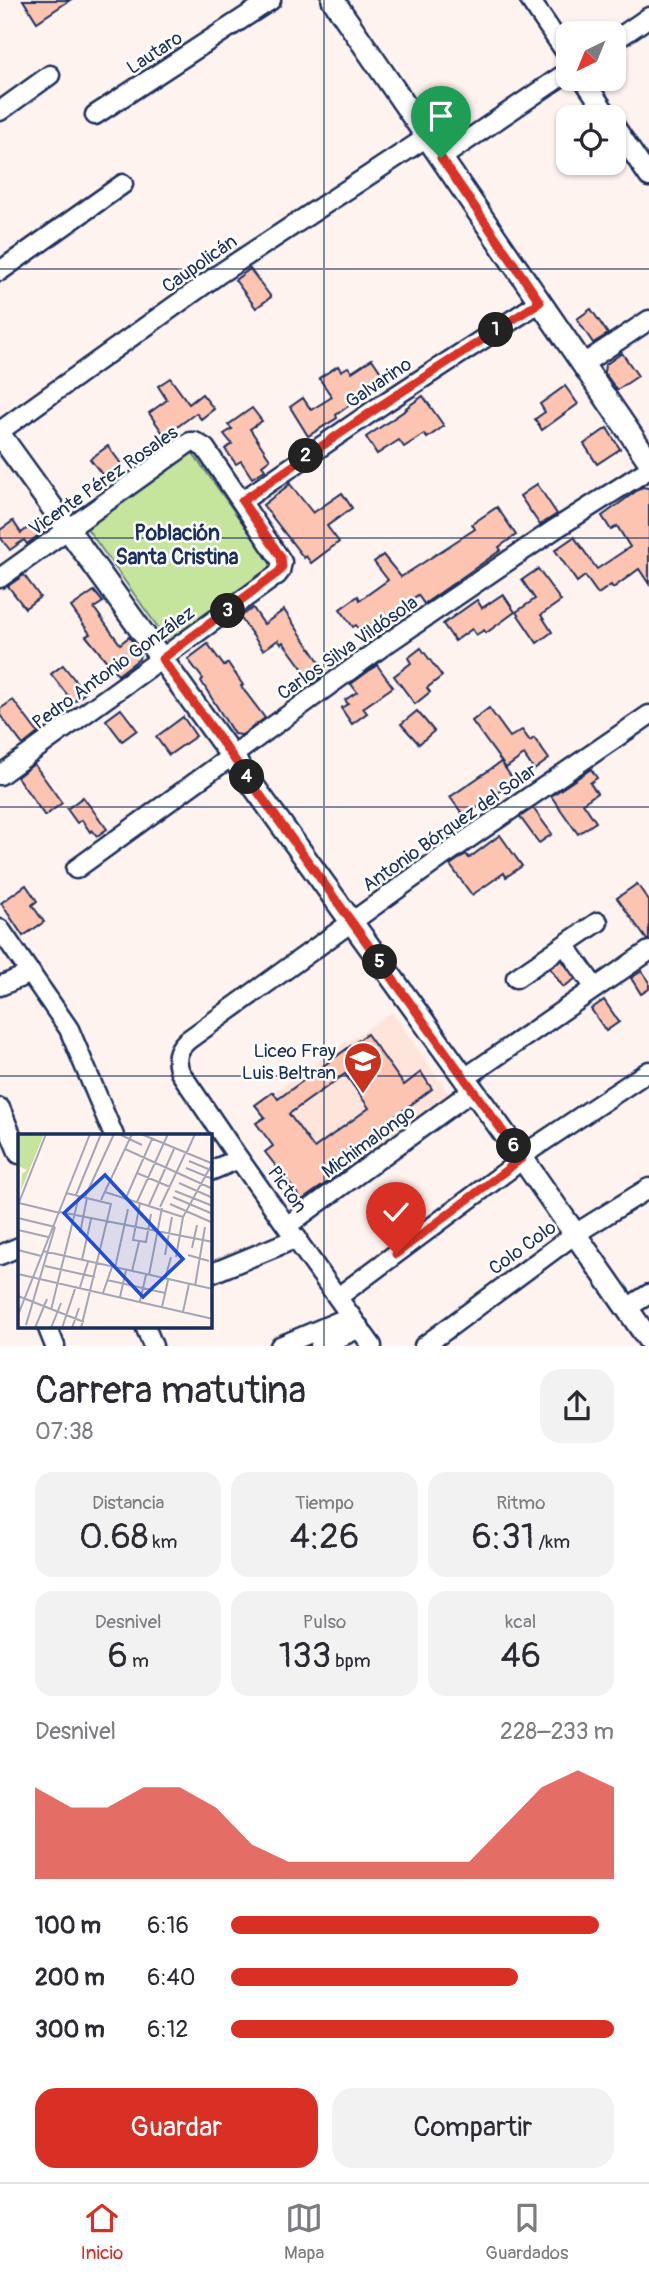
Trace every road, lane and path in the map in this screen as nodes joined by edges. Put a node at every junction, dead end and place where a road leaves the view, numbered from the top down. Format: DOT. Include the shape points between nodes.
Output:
graph roads {
  1 [pos="271,0"];
  2 [pos="333,0"];
  3 [pos="530,0"];
  4 [pos="649,17"];
  5 [pos="626,32"];
  6 [pos="556,38"];
  7 [pos="50,75"];
  8 [pos="556,80"];
  9 [pos="0,111"];
  10 [pos="95,115"];
  11 [pos="427,136"];
  12 [pos="626,143"];
  13 [pos="441,158"];
  14 [pos="649,177"];
  15 [pos="123,184"];
  16 [pos="0,271"];
  17 [pos="540,302"];
  18 [pos="649,320"];
  19 [pos="583,364"];
  20 [pos="0,433"];
  21 [pos="649,461"];
  22 [pos="649,469"];
  23 [pos="242,501"];
  24 [pos="68,528"];
  25 [pos="0,578"];
  26 [pos="162,659"];
  27 [pos="649,715"];
  28 [pos="232,756"];
  29 [pos="0,775"];
  30 [pos="76,869"];
  31 [pos="351,922"];
  32 [pos="598,922"];
  33 [pos="0,929"];
  34 [pos="565,945"];
  35 [pos="649,951"];
  36 [pos="31,973"];
  37 [pos="516,978"];
  38 [pos="0,986"];
  39 [pos="595,988"];
  40 [pos="177,1055"];
  41 [pos="649,1071"];
  42 [pos="469,1084"];
  43 [pos="0,1108"];
  44 [pos="113,1134"];
  45 [pos="18,1152"];
  46 [pos="522,1158"];
  47 [pos="239,1159"];
  48 [pos="212,1170"];
  49 [pos="649,1188"];
  50 [pos="293,1232"];
  51 [pos="575,1234"];
  52 [pos="212,1273"];
  53 [pos="649,1294"];
  54 [pos="338,1297"];
  55 [pos="627,1308"];
  56 [pos="356,1322"];
  57 [pos="48,1328"];
  58 [pos="146,1328"];
  59 [pos="649,1340"];
  60 [pos="55,1346"];
  61 [pos="153,1346"];
  62 [pos="280,1346"];
  63 [pos="320,1346"];
  64 [pos="372,1346"];
  65 [pos="424,1346"];
  1 -- 10 [label="street, Lautaro"];
  2 -- 11 [label="street"];
  3 -- 6 [label="street"];
  4 -- 5 [label="street"];
  7 -- 9 [label="street"];
  8 -- 13 [label="street"];
  11 -- 13 [label="street"];
  11 -- 20 [label="street, Caupolicán" via="209,281"];
  12 -- 14 [label="street"];
  13 -- 17 [label="street"];
  15 -- 16 [label="street"];
  17 -- 19 [label="street"];
  17 -- 23 [label="street, Galvarino"];
  18 -- 19 [label="street"];
  19 -- 21 [label="street"];
  20 -- 24 [label="street"];
  22 -- 28 [label="street, Carlos Silva Vildósola" via="458,594"];
  23 -- 24 [label="street, Vicente Pérez Rosales" via="205,448 195,442 184,445"];
  23 -- 26 [label="street, Pedro Antonio González" via="281,557 282,566 277,575"];
  24 -- 25 [label="street, Vicente Pérez Rosales"];
  24 -- 26 [label="street"];
  26 -- 28 [label="street"];
  26 -- 29 [label="street, Pedro Antonio González"];
  27 -- 31 [label="street, Antonio Bórquez del Solar"];
  28 -- 30 [label="street, Carlos Silva Vildósola"];
  28 -- 31 [label="street"];
  31 -- 40 [label="street, Antonio Bórquez del Solar" via="188,1040"];
  31 -- 42 [label="street"];
  32 -- 34 [label="street"];
  33 -- 36 [label="street"];
  34 -- 37 [label="street"];
  34 -- 39 [label="street"];
  35 -- 39 [label="street, Michimalongo"];
  36 -- 38 [label="street"];
  36 -- 44 [label="street" via="69,1030"];
  39 -- 42 [label="street, Michimalongo"];
  40 -- 47 [label="street, Picton" via="180,1072"];
  41 -- 46 [label="street"];
  42 -- 46 [label="street"];
  42 -- 50 [label="street, Michimalongo"];
  43 -- 45 [label="street"];
  46 -- 51 [label="street"];
  46 -- 54 [label="street"];
  47 -- 48 [label="street"];
  47 -- 50 [label="street, Picton"];
  49 -- 51 [label="street, Colo Colo"];
  50 -- 52 [label="street, Michimalongo"];
  50 -- 54 [label="street, Picton"];
  51 -- 55 [label="street"];
  51 -- 65 [label="street, Colo Colo"];
  53 -- 55 [label="street"];
  54 -- 56 [label="street, Picton"];
  55 -- 59 [label="street"];
  56 -- 62 [label="street"];
  56 -- 63 [label="street"];
  56 -- 64 [label="street, Picton"];
  57 -- 60 [label="street"];
  58 -- 61 [label="street"];
}
